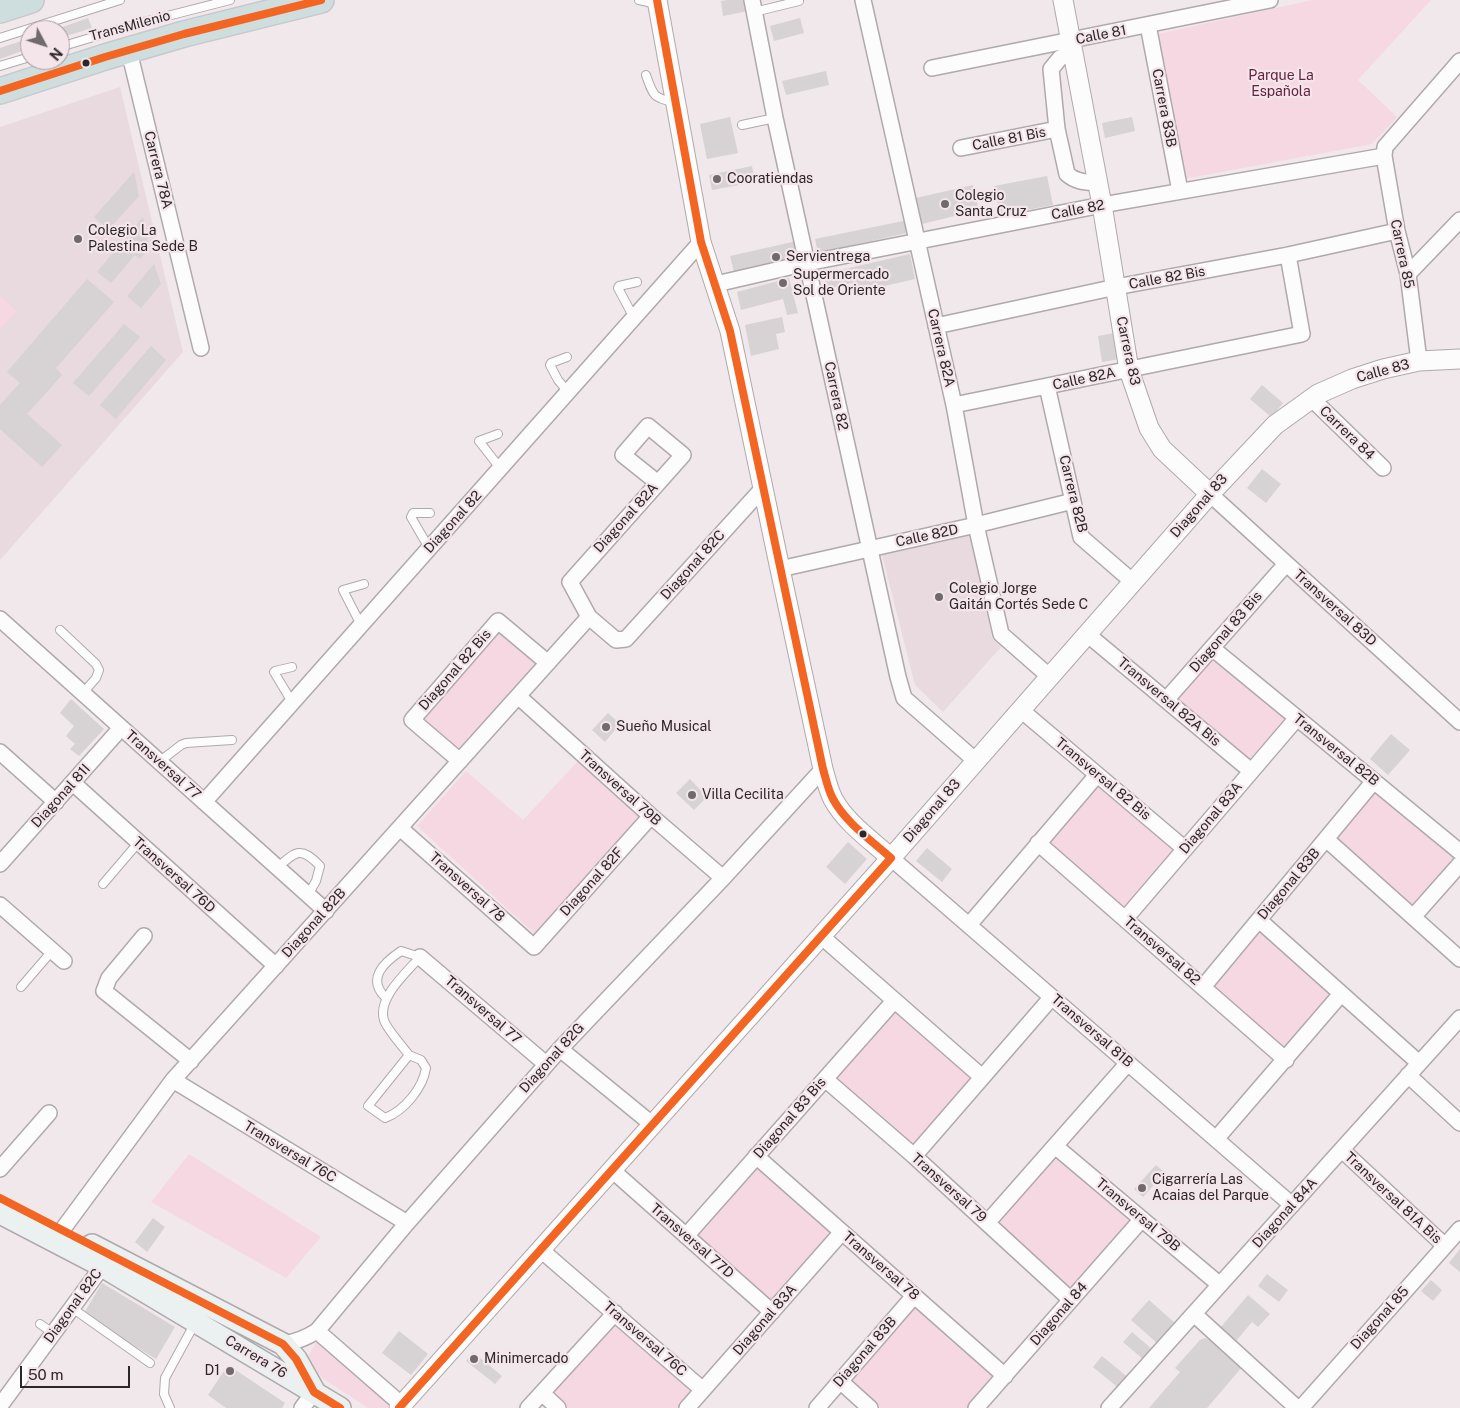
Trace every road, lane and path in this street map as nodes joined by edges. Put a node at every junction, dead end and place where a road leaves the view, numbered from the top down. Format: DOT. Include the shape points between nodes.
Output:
graph roads {
  1 [pos="31,0"];
  2 [pos="120,0"];
  3 [pos="230,0"];
  4 [pos="322,0"];
  5 [pos="639,0"];
  6 [pos="863,0"];
  7 [pos="1063,0"];
  8 [pos="1270,0"];
  9 [pos="799,1"];
  10 [pos="658,2"];
  11 [pos="753,6"];
  12 [pos="0,10"];
  13 [pos="1148,25"];
  14 [pos="0,38"];
  15 [pos="70,44"];
  16 [pos="1071,47"];
  17 [pos="129,50"];
  18 [pos="20,59"];
  19 [pos="1460,61"];
  20 [pos="0,66"];
  21 [pos="932,68"];
  22 [pos="646,75"];
  23 [pos="0,91"];
  24 [pos="676,103"];
  25 [pos="775,118"];
  26 [pos="742,125"];
  27 [pos="1057,129"];
  28 [pos="961,148"];
  29 [pos="1384,152"];
  30 [pos="1097,182"];
  31 [pos="1180,190"];
  32 [pos="1102,205"];
  33 [pos="1460,220"];
  34 [pos="1397,231"];
  35 [pos="918,241"];
  36 [pos="702,242"];
  37 [pos="1288,256"];
  38 [pos="807,263"];
  39 [pos="1408,274"];
  40 [pos="637,282"];
  41 [pos="716,284"];
  42 [pos="1116,287"];
  43 [pos="634,318"];
  44 [pos="936,326"];
  45 [pos="201,348"];
  46 [pos="567,358"];
  47 [pos="1460,359"];
  48 [pos="1419,361"];
  49 [pos="1129,370"];
  50 [pos="1047,386"];
  51 [pos="568,392"];
  52 [pos="1311,398"];
  53 [pos="954,405"];
  54 [pos="498,434"];
  55 [pos="500,468"];
  56 [pos="1383,468"];
  57 [pos="658,483"];
  58 [pos="763,488"];
  59 [pos="1210,494"];
  60 [pos="1073,501"];
  61 [pos="430,512"];
  62 [pos="976,525"];
  63 [pos="429,548"];
  64 [pos="869,548"];
  65 [pos="1286,564"];
  66 [pos="780,570"];
  67 [pos="1133,582"];
  68 [pos="364,584"];
  69 [pos="589,617"];
  70 [pos="0,619"];
  71 [pos="361,625"];
  72 [pos="60,630"];
  73 [pos="1087,634"];
  74 [pos="1212,648"];
  75 [pos="548,663"];
  76 [pos="292,667"];
  77 [pos="1050,677"];
  78 [pos="83,693"];
  79 [pos="518,696"];
  80 [pos="1166,700"];
  81 [pos="292,702"];
  82 [pos="1021,710"];
  83 [pos="1457,713"];
  84 [pos="1297,718"];
  85 [pos="121,728"];
  86 [pos="232,740"];
  87 [pos="0,752"];
  88 [pos="460,761"];
  89 [pos="159,762"];
  90 [pos="976,762"];
  91 [pos="824,769"];
  92 [pos="1252,771"];
  93 [pos="1097,774"];
  94 [pos="1374,781"];
  95 [pos="72,783"];
  96 [pos="56,802"];
  97 [pos="204,802"];
  98 [pos="651,816"];
  99 [pos="400,828"];
  100 [pos="1326,839"];
  101 [pos="138,843"];
  102 [pos="1038,843"];
  103 [pos="1185,849"];
  104 [pos="1460,852"];
  105 [pos="891,858"];
  106 [pos="0,864"];
  107 [pos="1460,864"];
  108 [pos="278,867"];
  109 [pos="723,878"];
  110 [pos="103,884"];
  111 [pos="308,895"];
  112 [pos="0,905"];
  113 [pos="326,911"];
  114 [pos="1413,917"];
  115 [pos="1125,919"];
  116 [pos="1259,920"];
  117 [pos="969,925"];
  118 [pos="144,936"];
  119 [pos="821,936"];
  120 [pos="534,947"];
  121 [pos="52,951"];
  122 [pos="420,957"];
  123 [pos="1460,959"];
  124 [pos="64,962"];
  125 [pos="276,966"];
  126 [pos="21,987"];
  127 [pos="1203,987"];
  128 [pos="1341,994"];
  129 [pos="1052,997"];
  130 [pos="385,998"];
  131 [pos="894,1000"];
  132 [pos="1460,1018"];
  133 [pos="560,1049"];
  134 [pos="409,1055"];
  135 [pos="1286,1060"];
  136 [pos="191,1061"];
  137 [pos="1128,1063"];
  138 [pos="1419,1063"];
  139 [pos="546,1064"];
  140 [pos="1408,1075"];
  141 [pos="982,1077"];
  142 [pos="825,1079"];
  143 [pos="173,1080"];
  144 [pos="49,1114"];
  145 [pos="1460,1123"];
  146 [pos="653,1124"];
  147 [pos="1216,1139"];
  148 [pos="1055,1146"];
  149 [pos="1342,1150"];
  150 [pos="756,1156"];
  151 [pos="914,1156"];
  152 [pos="0,1169"];
  153 [pos="612,1170"];
  154 [pos="0,1198"];
  155 [pos="1292,1205"];
  156 [pos="0,1214"];
  157 [pos="1142,1219"];
  158 [pos="406,1223"];
  159 [pos="988,1223"];
  160 [pos="1460,1229"];
  161 [pos="842,1232"];
  162 [pos="58,1235"];
  163 [pos="686,1236"];
  164 [pos="1445,1246"];
  165 [pos="541,1250"];
  166 [pos="106,1260"];
  167 [pos="1220,1285"];
  168 [pos="914,1296"];
  169 [pos="1072,1300"];
  170 [pos="72,1308"];
  171 [pos="772,1312"];
  172 [pos="615,1313"];
  173 [pos="1194,1314"];
  174 [pos="196,1321"];
  175 [pos="40,1324"];
  176 [pos="317,1331"];
  177 [pos="53,1333"];
  178 [pos="283,1344"];
  179 [pos="150,1363"];
  180 [pos="1005,1376"];
  181 [pos="840,1381"];
  182 [pos="704,1390"];
  183 [pos="542,1393"];
  184 [pos="308,1400"];
  185 [pos="1,1403"];
  186 [pos="401,1406"];
  187 [pos="170,1408"];
  188 [pos="340,1408"];
  189 [pos="528,1408"];
  190 [pos="558,1408"];
  191 [pos="687,1408"];
  192 [pos="817,1408"];
  193 [pos="870,1408"];
  194 [pos="976,1408"];
  195 [pos="1110,1408"];
  196 [pos="1296,1408"];
  197 [pos="1301,1408"];
  1 -- 12 [label="highway"];
  2 -- 14 [label="lane, TransMilenio"];
  3 -- 15 [label="lane, TransMilenio"];
  4 -- 17 [label="highway"];
  5 -- 10 [label="lane"];
  6 -- 35 [label="street, Carrera 82A"];
  7 -- 16 [label="street, Carrera 83"];
  8 -- 13 [label="street, Calle 81"];
  9 -- 11 [label="lane"];
  10 -- 24 [label="street"];
  11 -- 25 [label="street, Carrera 82"];
  13 -- 16 [label="street, Calle 81"];
  13 -- 31 [label="street, Carrera 83B"];
  16 -- 21 [label="street, Calle 81"];
  16 -- 27 [label="street" via="1051,69"];
  16 -- 30 [label="street, Carrera 83"];
  17 -- 23 [label="highway"];
  17 -- 45 [label="street, Carrera 78A"];
  18 -- 20 [label="lane"];
  19 -- 29 [label="street"];
  22 -- 24 [label="lane" via="656,97"];
  24 -- 36 [label="street"];
  25 -- 26 [label="lane"];
  25 -- 38 [label="street, Carrera 82"];
  27 -- 28 [label="street, Calle 81 Bis"];
  27 -- 30 [label="street" via="1067,174 1079,181"];
  29 -- 31 [label="street, Calle 82"];
  29 -- 34 [label="street, Carrera 85"];
  30 -- 32 [label="street, Carrera 83"];
  31 -- 32 [label="street, Calle 82"];
  32 -- 35 [label="street, Calle 82"];
  32 -- 42 [label="street, Carrera 83"];
  33 -- 39 [label="street"];
  34 -- 37 [label="street, Calle 82 Bis"];
  34 -- 39 [label="street, Carrera 85"];
  35 -- 38 [label="street, Calle 82"];
  35 -- 44 [label="street, Carrera 82A"];
  36 -- 41 [label="street"];
  36 -- 43 [label="street, Diagonal 82"];
  37 -- 42 [label="street, Calle 82 Bis"];
  37 -- 49 [label="street, Calle 82A" via="1302,334"];
  38 -- 41 [label="street, Calle 82"];
  38 -- 64 [label="street, Carrera 82"];
  39 -- 48 [label="street, Carrera 85"];
  40 -- 43 [label="lane" via="618,288"];
  41 -- 58 [label="street" via="730,331"];
  42 -- 44 [label="street, Calle 82 Bis"];
  42 -- 49 [label="street, Carrera 83"];
  43 -- 51 [label="street, Diagonal 82"];
  44 -- 53 [label="street, Carrera 82A"];
  46 -- 51 [label="lane" via="550,365"];
  47 -- 48 [label="street, Calle 83"];
  48 -- 52 [label="street, Calle 83" via="1383,368"];
  49 -- 50 [label="street, Calle 82A"];
  49 -- 59 [label="street, Carrera 83" via="1149,428 1162,449"];
  50 -- 53 [label="street, Calle 82A"];
  50 -- 60 [label="street, Carrera 82B"];
  51 -- 55 [label="street, Diagonal 82"];
  52 -- 56 [label="street, Carrera 84"];
  52 -- 59 [label="street, Diagonal 83" via="1275,424"];
  53 -- 62 [label="street, Carrera 82A"];
  54 -- 55 [label="lane" via="479,441"];
  55 -- 63 [label="street, Diagonal 82"];
  57 -- 57 [label="street, Diagonal 82A" via="623,455 648,426 683,455"];
  57 -- 69 [label="street, Diagonal 82A" via="570,582"];
  58 -- 66 [label="street"];
  58 -- 69 [label="street, Diagonal 82C" via="626,638 616,640"];
  59 -- 65 [label="street, Transversal 83D"];
  59 -- 67 [label="street, Diagonal 83"];
  60 -- 62 [label="street, Calle 82D"];
  60 -- 67 [label="street, Carrera 82B" via="1081,537"];
  61 -- 63 [label="lane" via="413,513 411,516"];
  62 -- 64 [label="street, Calle 82D"];
  62 -- 77 [label="street, Carrera 82A" via="1001,634"];
  63 -- 71 [label="street, Diagonal 82"];
  64 -- 66 [label="street, Calle 82D"];
  64 -- 90 [label="street, Carrera 82" via="904,698"];
  65 -- 74 [label="street, Diagonal 83 Bis"];
  65 -- 83 [label="street, Transversal 83D"];
  66 -- 91 [label="street"];
  67 -- 73 [label="street, Diagonal 83"];
  68 -- 71 [label="lane" via="343,590"];
  69 -- 75 [label="street, Diagonal 82B"];
  70 -- 78 [label="street, Transversal 77"];
  71 -- 81 [label="street, Diagonal 82"];
  72 -- 78 [label="lane" via="99,670"];
  73 -- 77 [label="street, Diagonal 83"];
  73 -- 80 [label="street, Transversal 82A Bis"];
  74 -- 80 [label="street, Diagonal 83 Bis"];
  74 -- 84 [label="street, Transversal 82B"];
  75 -- 79 [label="street, Diagonal 82B"];
  75 -- 88 [label="street, Diagonal 82 Bis" via="498,621 412,720"];
  76 -- 81 [label="lane" via="274,672"];
  77 -- 82 [label="street, Diagonal 83"];
  78 -- 85 [label="street, Transversal 77"];
  79 -- 88 [label="street, Diagonal 82B"];
  79 -- 98 [label="street, Transversal 79B"];
  80 -- 92 [label="street, Transversal 82A Bis"];
  81 -- 97 [label="street, Diagonal 82"];
  82 -- 90 [label="street, Diagonal 83"];
  82 -- 93 [label="street, Transversal 82 Bis"];
  84 -- 92 [label="street, Diagonal 83A"];
  84 -- 94 [label="street, Transversal 82B"];
  85 -- 89 [label="street, Transversal 77"];
  85 -- 95 [label="street, Diagonal 81I"];
  86 -- 89 [label="lane" via="186,743"];
  87 -- 96 [label="street"];
  88 -- 99 [label="street, Diagonal 82B"];
  89 -- 97 [label="street, Transversal 77"];
  90 -- 105 [label="street, Diagonal 83"];
  91 -- 105 [label="street" via="838,807"];
  91 -- 109 [label="street, Diagonal 82G"];
  92 -- 103 [label="street, Diagonal 83A"];
  93 -- 102 [label="street"];
  93 -- 103 [label="street, Transversal 82 Bis"];
  94 -- 100 [label="street, Diagonal 83B"];
  94 -- 104 [label="street, Transversal 82B"];
  95 -- 96 [label="street, Diagonal 81I"];
  95 -- 101 [label="street, Transversal 76D"];
  96 -- 106 [label="street, Diagonal 81I"];
  97 -- 108 [label="street, Transversal 77"];
  98 -- 109 [label="street, Transversal 79B"];
  98 -- 120 [label="street, Diagonal 82F"];
  99 -- 113 [label="street, Diagonal 82B"];
  99 -- 120 [label="street, Transversal 78"];
  100 -- 114 [label="street"];
  100 -- 116 [label="street, Diagonal 83B"];
  101 -- 110 [label="lane"];
  101 -- 125 [label="street, Transversal 76D"];
  102 -- 115 [label="street, Transversal 82"];
  102 -- 117 [label="street"];
  103 -- 115 [label="street, Diagonal 83A"];
  105 -- 117 [label="street, Transversal 81B"];
  105 -- 119 [label="street, Diagonal 83"];
  107 -- 114 [label="street"];
  108 -- 111 [label="street, Transversal 77"];
  108 -- 111 [label="lane" via="291,855 309,854 320,866"];
  109 -- 133 [label="street, Diagonal 82G"];
  111 -- 113 [label="street, Transversal 77"];
  112 -- 121 [label="street"];
  113 -- 125 [label="street, Diagonal 82B"];
  114 -- 123 [label="street"];
  115 -- 127 [label="street, Transversal 82"];
  116 -- 127 [label="street, Diagonal 83B"];
  116 -- 128 [label="street"];
  117 -- 129 [label="street, Transversal 81B"];
  118 -- 136 [label="street" via="109,978 104,991"];
  119 -- 131 [label="street"];
  119 -- 146 [label="street, Diagonal 83"];
  121 -- 124 [label="street"];
  121 -- 126 [label="lane"];
  122 -- 130 [label="lane"];
  122 -- 130 [label="lane" via="401,952 390,958 380,970 377,982 378,990"];
  122 -- 139 [label="street, Transversal 77"];
  125 -- 136 [label="street, Diagonal 82B"];
  127 -- 135 [label="street, Transversal 82"];
  128 -- 135 [label="street"];
  128 -- 138 [label="street"];
  129 -- 137 [label="street, Transversal 81B"];
  129 -- 141 [label="street"];
  130 -- 134 [label="lane" via="384,1020"];
  131 -- 141 [label="street"];
  131 -- 142 [label="street, Diagonal 83 Bis"];
  132 -- 138 [label="street, Diagonal 84A"];
  133 -- 139 [label="street, Diagonal 82G"];
  133 -- 146 [label="street"];
  134 -- 134 [label="lane" via="368,1106 385,1118 400,1109 425,1077 426,1068 421,1060"];
  135 -- 147 [label="street"];
  136 -- 143 [label="street, Diagonal 82B"];
  137 -- 147 [label="street, Transversal 81B"];
  137 -- 148 [label="street"];
  138 -- 140 [label="street, Diagonal 84A"];
  139 -- 158 [label="street, Diagonal 82G"];
  140 -- 145 [label="street"];
  140 -- 149 [label="street, Diagonal 84A"];
  141 -- 151 [label="street"];
  142 -- 150 [label="street, Diagonal 83 Bis"];
  142 -- 151 [label="street, Transversal 79"];
  143 -- 158 [label="street, Transversal 76C"];
  143 -- 162 [label="street, Diagonal 82B"];
  144 -- 152 [label="street"];
  146 -- 153 [label="street, Diagonal 83"];
  147 -- 155 [label="street, Transversal 81B"];
  148 -- 157 [label="street, Transversal 79B"];
  148 -- 159 [label="street"];
  149 -- 155 [label="street, Diagonal 84A"];
  149 -- 164 [label="street, Transversal 81A Bis"];
  150 -- 161 [label="street, Transversal 78"];
  150 -- 163 [label="street, Diagonal 83 Bis"];
  151 -- 159 [label="street, Transversal 79"];
  153 -- 163 [label="street, Transversal 77D"];
  153 -- 165 [label="street, Diagonal 83"];
  154 -- 162 [label="main road, Carrera 76"];
  155 -- 167 [label="street, Diagonal 84A"];
  156 -- 162 [label="main road, Carrera 76"];
  157 -- 167 [label="street, Transversal 79B"];
  157 -- 169 [label="street, Diagonal 84"];
  158 -- 176 [label="street, Diagonal 82G"];
  159 -- 169 [label="street, Transversal 79"];
  160 -- 164 [label="street, Diagonal 85"];
  161 -- 168 [label="street, Transversal 78"];
  161 -- 171 [label="street, Diagonal 83A"];
  162 -- 166 [label="main road, Carrera 76"];
  163 -- 171 [label="street, Transversal 77D"];
  164 -- 197 [label="street, Diagonal 85"];
  165 -- 172 [label="street, Transversal 76C"];
  165 -- 186 [label="street, Diagonal 83"];
  166 -- 170 [label="street, Diagonal 82C"];
  166 -- 174 [label="main road, Carrera 76"];
  166 -- 178 [label="main road, Carrera 76"];
  167 -- 173 [label="street, Diagonal 84A"];
  168 -- 180 [label="street, Transversal 78"];
  168 -- 181 [label="street, Diagonal 83B"];
  169 -- 180 [label="street, Diagonal 84"];
  170 -- 177 [label="street, Diagonal 82C"];
  170 -- 179 [label="lane"];
  171 -- 182 [label="street, Diagonal 83A"];
  172 -- 182 [label="street, Transversal 76C"];
  172 -- 183 [label="street"];
  173 -- 195 [label="street, Diagonal 84A"];
  173 -- 196 [label="street"];
  174 -- 184 [label="main road, Carrera 76"];
  174 -- 187 [label="lane" via="165,1378 164,1394"];
  175 -- 177 [label="lane"];
  176 -- 178 [label="street, Diagonal 82G" via="298,1341"];
  176 -- 186 [label="street"];
  177 -- 185 [label="street, Diagonal 82C"];
  178 -- 184 [label="main road, Carrera 76" via="296,1359"];
  180 -- 194 [label="street, Diagonal 84"];
  181 -- 192 [label="street, Diagonal 83B"];
  181 -- 193 [label="street"];
  182 -- 191 [label="street, Diagonal 83A"];
  183 -- 189 [label="street"];
  183 -- 190 [label="street"];
  184 -- 188 [label="main road"];
}
